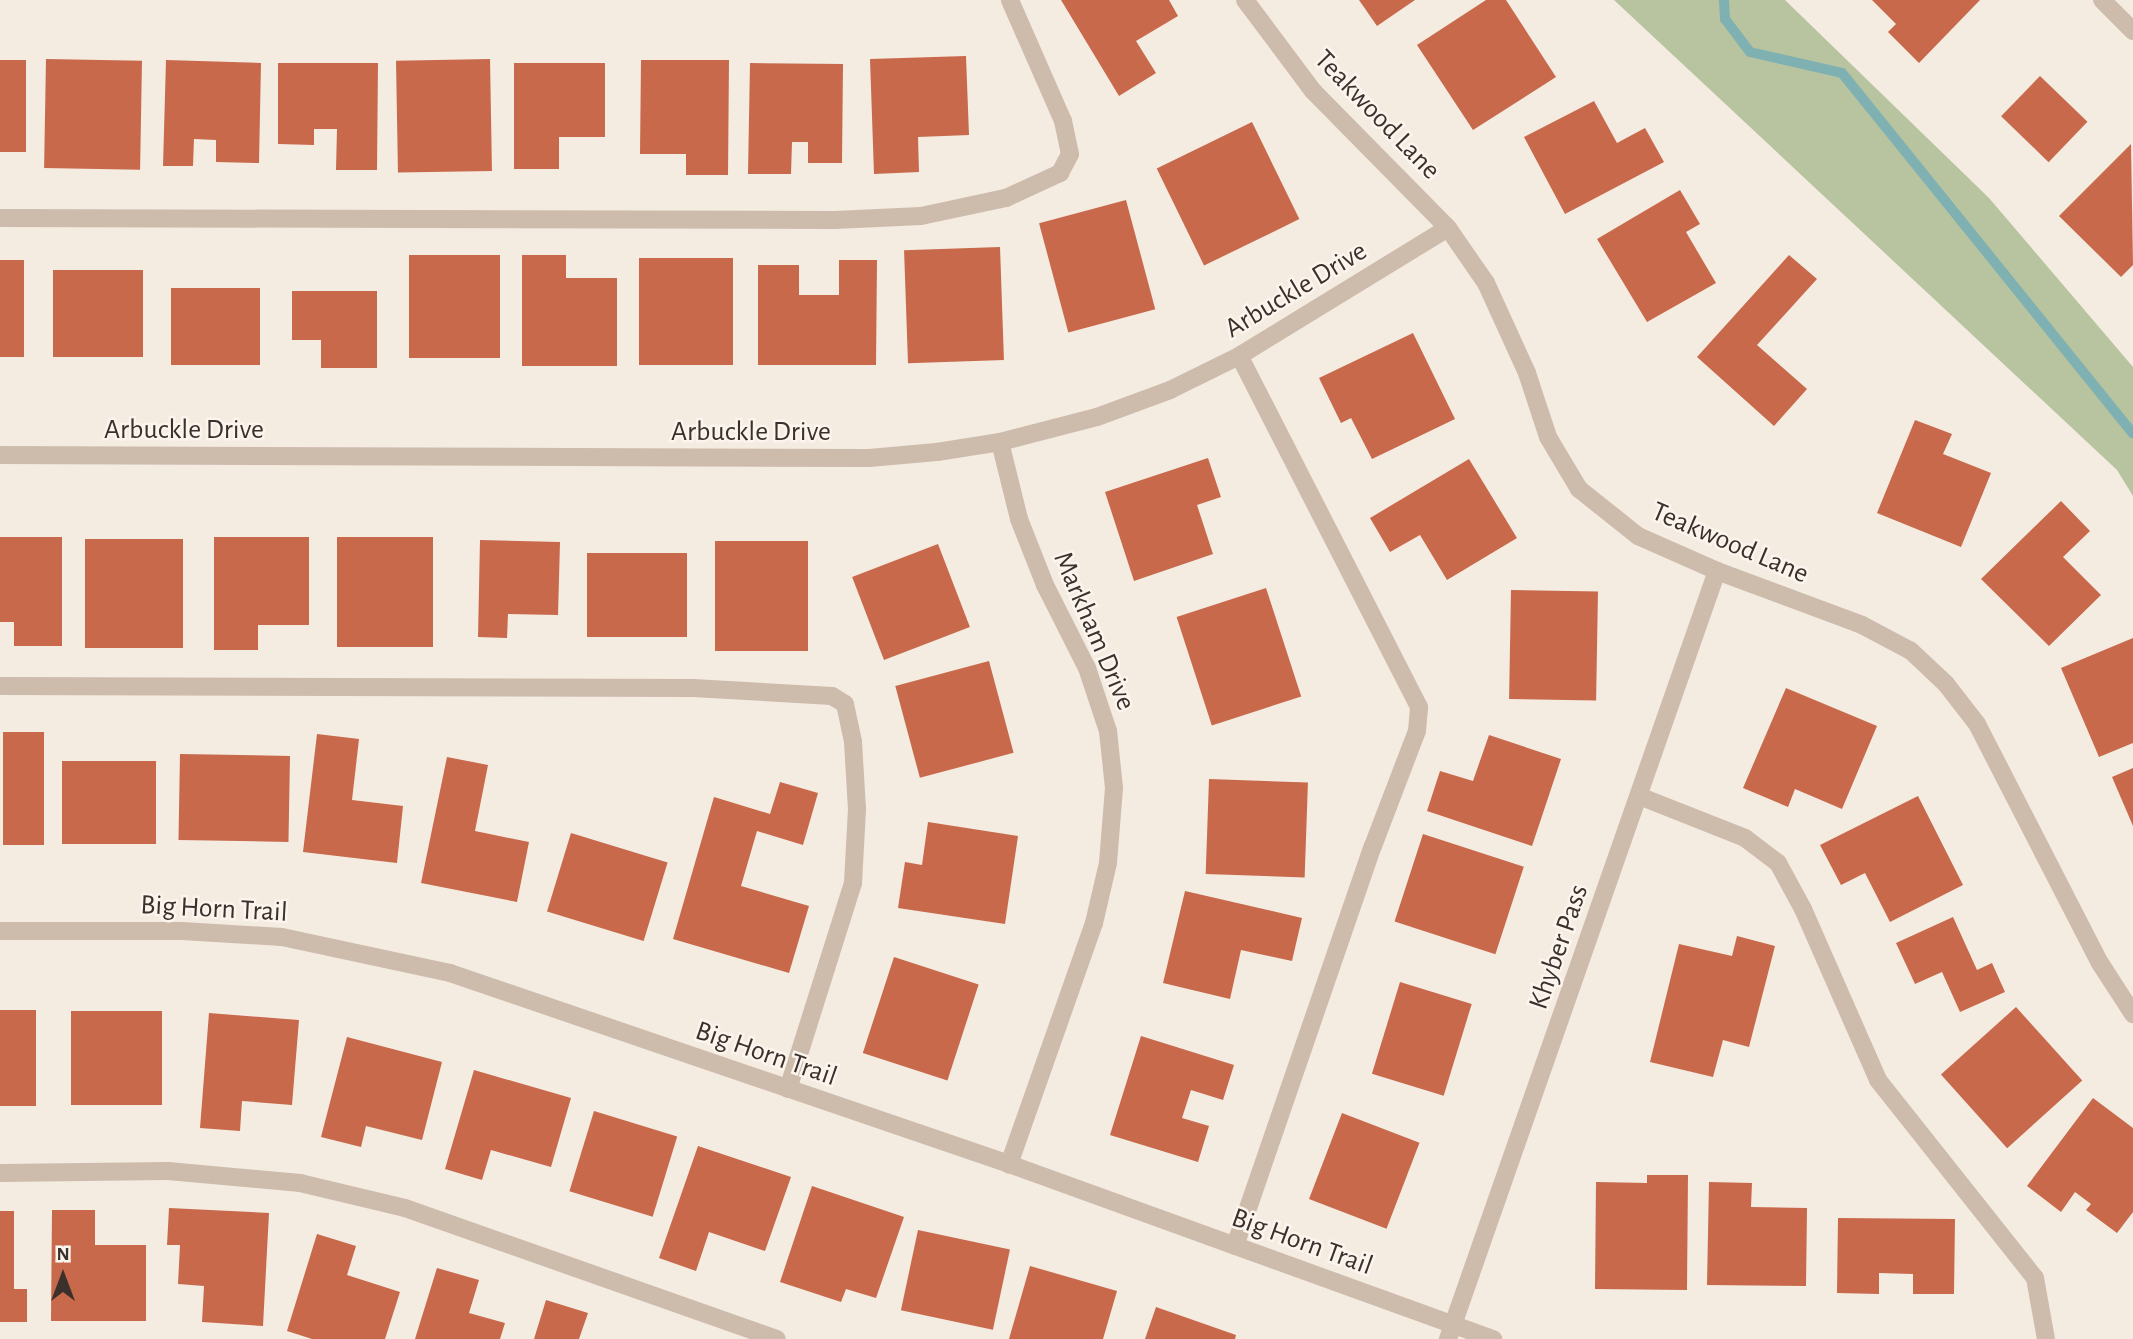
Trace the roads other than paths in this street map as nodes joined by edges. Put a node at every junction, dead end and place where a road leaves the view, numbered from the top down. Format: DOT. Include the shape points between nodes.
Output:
graph roads {
  1 [pos="1010,0"];
  2 [pos="1245,0"];
  3 [pos="2102,0"];
  4 [pos="2133,30"];
  5 [pos="0,218"];
  6 [pos="1448,228"];
  7 [pos="1239,356"];
  8 [pos="1000,442"];
  9 [pos="0,455"];
  10 [pos="1717,571"];
  11 [pos="0,686"];
  12 [pos="1639,796"];
  13 [pos="0,931"];
  14 [pos="2133,1014"];
  15 [pos="788,1089"];
  16 [pos="1009,1164"];
  17 [pos="0,1173"];
  18 [pos="1235,1246"];
  19 [pos="1451,1332"];
  20 [pos="777,1339"];
  21 [pos="1493,1339"];
  22 [pos="2046,1339"];
  1 -- 5 [label="street" via="1063,121 1070,154 1060,173 1006,198 921,216"];
  2 -- 6 [label="street, Teakwood Lane" via="1313,91"];
  3 -- 4 [label="street"];
  6 -- 7 [label="street, Arbuckle Drive"];
  6 -- 10 [label="street, Teakwood Lane" via="1486,283 1527,373 1548,437 1579,489 1638,536"];
  7 -- 8 [label="street, Arbuckle Drive" via="1170,390 1109,412"];
  7 -- 18 [label="street" via="1419,707 1417,731"];
  8 -- 9 [label="street, Arbuckle Drive" via="869,458"];
  8 -- 16 [label="street, Markham Drive" via="1019,519 1100,706 1108,731 1114,788 1108,863 1094,923"];
  10 -- 12 [label="street, Khyber Pass"];
  10 -- 14 [label="street, Teakwood Lane" via="1862,625 1911,651 1946,684 1977,724 2101,963"];
  11 -- 15 [label="street" via="665,688 832,696 845,704 853,742 858,809 853,883"];
  12 -- 19 [label="street, Khyber Pass"];
  12 -- 22 [label="street" via="1745,838 1778,863 1878,1080 2035,1278"];
  13 -- 15 [label="street, Big Horn Trail" via="182,931 282,937 366,952 450,973"];
  15 -- 16 [label="street, Big Horn Trail"];
  16 -- 18 [label="street, Big Horn Trail"];
  17 -- 20 [label="street" via="169,1171 300,1183 405,1208"];
  18 -- 19 [label="street, Big Horn Trail"];
  19 -- 21 [label="street, Big Horn Trail"];
}
